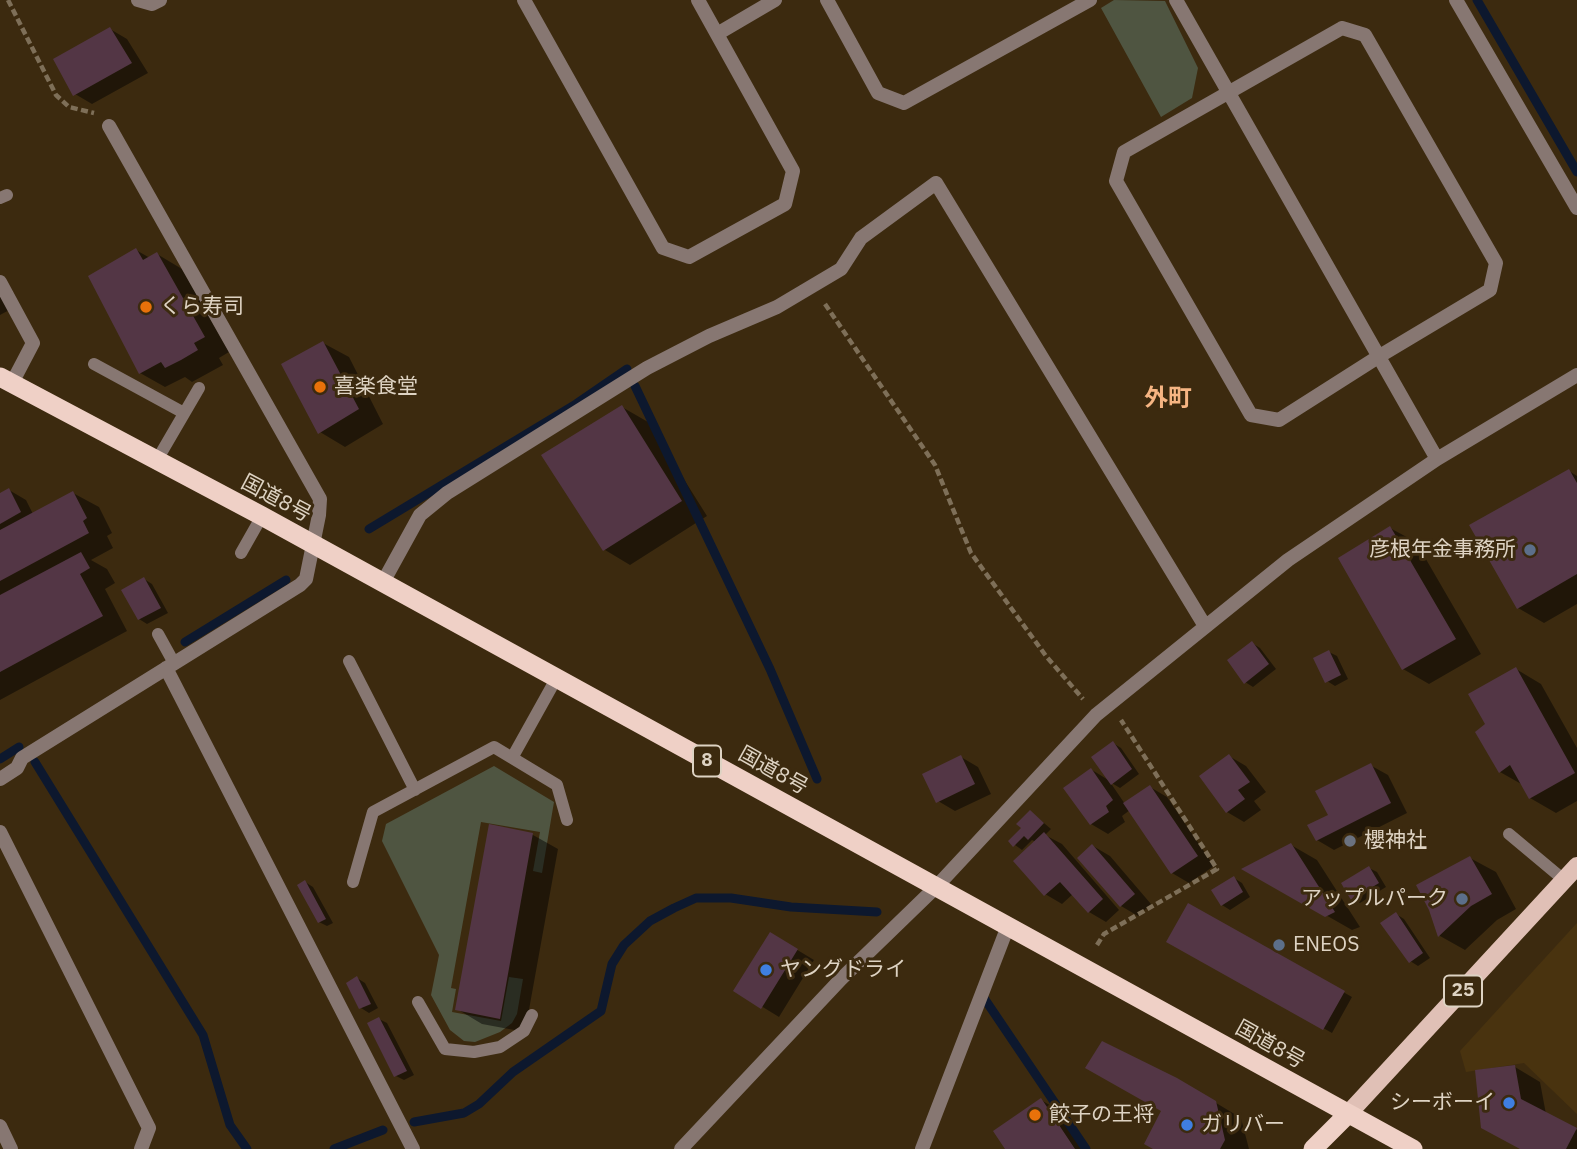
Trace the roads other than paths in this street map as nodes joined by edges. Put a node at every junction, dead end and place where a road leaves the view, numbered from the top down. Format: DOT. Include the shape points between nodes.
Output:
graph roads {
  1 [pos="138,0"];
  2 [pos="160,0"];
  3 [pos="524,0"];
  4 [pos="698,0"];
  5 [pos="775,0"];
  6 [pos="827,0"];
  7 [pos="1090,0"];
  8 [pos="1176,0"];
  9 [pos="1456,0"];
  10 [pos="718,34"];
  11 [pos="1229,93"];
  12 [pos="109,126"];
  13 [pos="1577,208"];
  14 [pos="0,282"];
  15 [pos="1378,357"];
  16 [pos="94,364"];
  17 [pos="1577,375"];
  18 [pos="6,380"];
  19 [pos="199,388"];
  20 [pos="184,414"];
  21 [pos="1437,459"];
  22 [pos="157,460"];
  23 [pos="262,516"];
  24 [pos="313,544"];
  25 [pos="241,553"];
  26 [pos="382,583"];
  27 [pos="1205,626"];
  28 [pos="158,634"];
  29 [pos="349,661"];
  30 [pos="170,666"];
  31 [pos="556,679"];
  32 [pos="512,758"];
  33 [pos="0,779"];
  34 [pos="415,790"];
  35 [pos="567,820"];
  36 [pos="0,832"];
  37 [pos="1509,834"];
  38 [pos="1577,866"];
  39 [pos="1564,880"];
  40 [pos="353,882"];
  41 [pos="937,886"];
  42 [pos="1008,926"];
  43 [pos="418,1002"];
  44 [pos="532,1015"];
  45 [pos="1348,1114"];
  46 [pos="0,1126"];
  47 [pos="11,1149"];
  48 [pos="142,1149"];
  49 [pos="413,1149"];
  50 [pos="681,1149"];
  51 [pos="922,1149"];
  52 [pos="1313,1149"];
  53 [pos="1413,1149"];
  1 -- 2 [label="street" via="152,4"];
  3 -- 10 [label="street" via="663,248 689,257 785,204 793,171"];
  4 -- 10 [label="street"];
  5 -- 10 [label="street"];
  6 -- 7 [label="street" via="878,93 904,103"];
  8 -- 11 [label="street"];
  9 -- 13 [label="street"];
  11 -- 15 [label="street"];
  11 -- 15 [label="street" via="1124,152 1116,181 1251,415 1279,420"];
  11 -- 15 [label="street" via="1342,29 1365,35 1496,262 1490,290"];
  12 -- 24 [label="street" via="320,499"];
  14 -- 18 [label="street" via="33,343"];
  15 -- 21 [label="street"];
  16 -- 20 [label="lane"];
  17 -- 21 [label="street"];
  18 -- 22 [label="highway, 国道8号 / 8"];
  19 -- 20 [label="lane"];
  20 -- 22 [label="lane"];
  21 -- 27 [label="street" via="1288,560"];
  22 -- 23 [label="highway, 国道8号 / 8"];
  23 -- 24 [label="highway, 国道8号 / 8"];
  23 -- 25 [label="lane"];
  24 -- 26 [label="highway, 国道8号 / 8"];
  24 -- 30 [label="street" via="306,579 300,585"];
  26 -- 27 [label="street" via="421,514 447,493 647,368 777,307 841,269 861,238 936,183"];
  26 -- 31 [label="highway, 国道8号 / 8"];
  27 -- 41 [label="street" via="1103,710"];
  28 -- 30 [label="lane"];
  29 -- 34 [label="lane"];
  30 -- 33 [label="street" via="22,758 17,768"];
  30 -- 49 [label="street"];
  31 -- 32 [label="lane"];
  31 -- 41 [label="highway, 国道8号 / 8"];
  32 -- 34 [label="lane" via="494,747"];
  32 -- 35 [label="lane" via="557,785"];
  34 -- 40 [label="lane" via="373,812"];
  36 -- 48 [label="street" via="149,1128"];
  37 -- 39 [label="lane"];
  38 -- 39 [label="main road, 25"];
  39 -- 45 [label="main road, 25"];
  41 -- 42 [label="highway, 国道8号 / 8"];
  41 -- 50 [label="street" via="841,979"];
  42 -- 45 [label="highway, 国道8号 / 8"];
  42 -- 51 [label="street"];
  43 -- 44 [label="lane" via="445,1049 474,1052 500,1047 524,1031"];
  45 -- 52 [label="highway"];
  45 -- 53 [label="highway, 国道8号 / 8"];
  46 -- 47 [label="street"];
}
